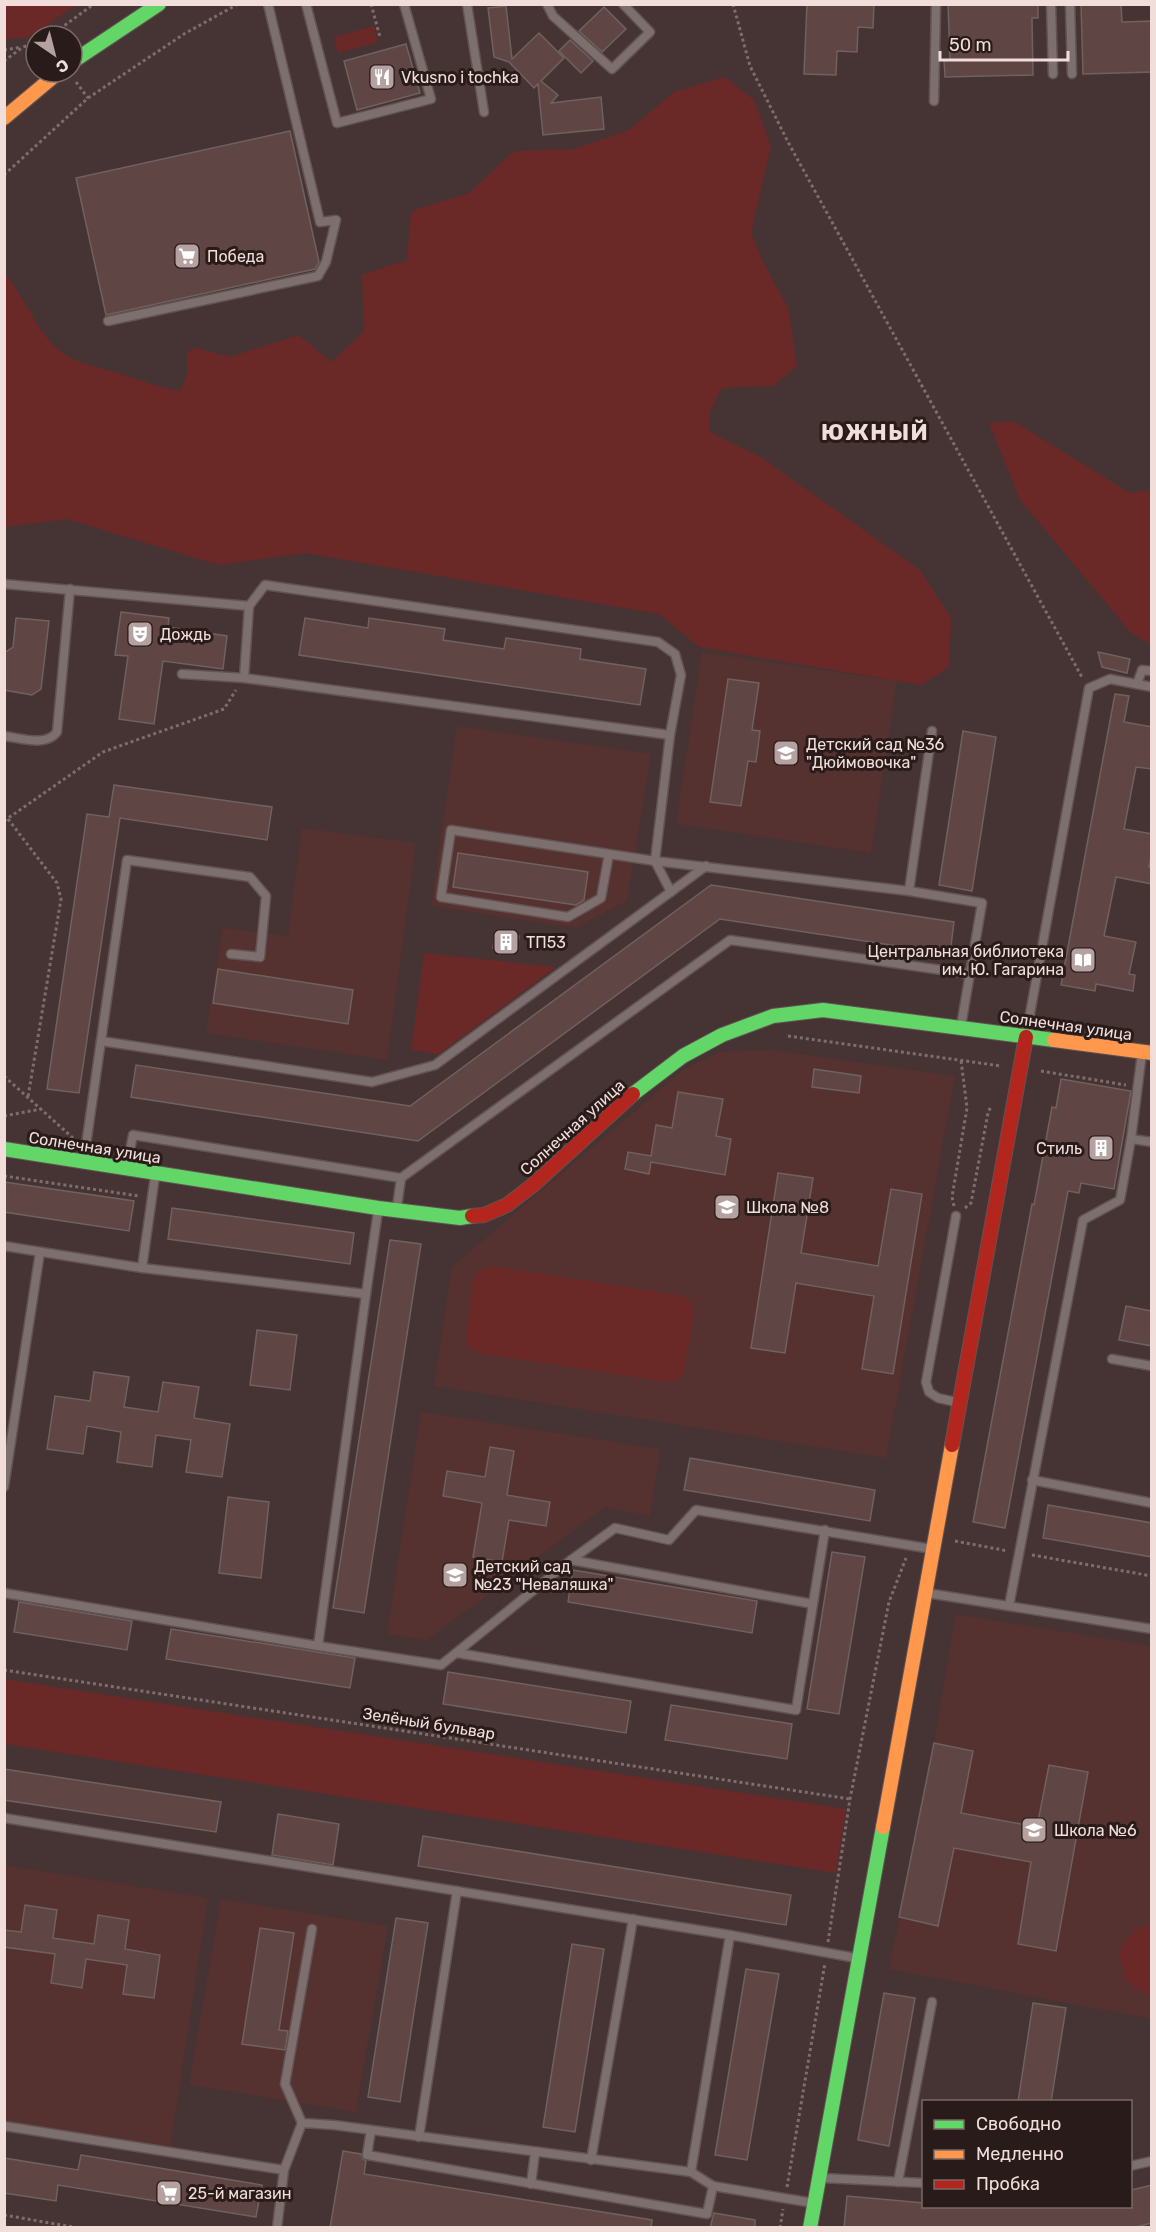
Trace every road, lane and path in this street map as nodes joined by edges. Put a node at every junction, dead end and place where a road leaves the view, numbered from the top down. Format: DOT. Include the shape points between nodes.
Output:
graph roads {
  1 [pos="94,4"];
  2 [pos="159,4"];
  3 [pos="238,4"];
  4 [pos="268,4"];
  5 [pos="306,4"];
  6 [pos="371,4"];
  7 [pos="404,4"];
  8 [pos="467,4"];
  9 [pos="547,4"];
  10 [pos="623,4"];
  11 [pos="733,4"];
  12 [pos="936,4"];
  13 [pos="1051,4"];
  14 [pos="1070,4"];
  15 [pos="66,24"];
  16 [pos="380,37"];
  17 [pos="23,47"];
  18 [pos="4,50"];
  19 [pos="84,54"];
  20 [pos="4,62"];
  21 [pos="1053,74"];
  22 [pos="1072,74"];
  23 [pos="45,84"];
  24 [pos="77,84"];
  25 [pos="88,98"];
  26 [pos="934,101"];
  27 [pos="484,112"];
  28 [pos="4,118"];
  29 [pos="4,175"];
  30 [pos="108,321"];
  31 [pos="4,584"];
  32 [pos="70,589"];
  33 [pos="249,606"];
  34 [pos="1152,671"];
  35 [pos="182,674"];
  36 [pos="244,678"];
  37 [pos="1137,684"];
  38 [pos="1152,687"];
  39 [pos="1089,688"];
  40 [pos="932,731"];
  41 [pos="670,735"];
  42 [pos="4,736"];
  43 [pos="6,820"];
  44 [pos="609,854"];
  45 [pos="655,861"];
  46 [pos="706,866"];
  47 [pos="909,891"];
  48 [pos="670,892"];
  49 [pos="231,954"];
  50 [pos="970,974"];
  51 [pos="961,1027"];
  52 [pos="779,1035"];
  53 [pos="1026,1036"];
  54 [pos="101,1041"];
  55 [pos="1147,1053"];
  56 [pos="961,1060"];
  57 [pos="1020,1068"];
  58 [pos="4,1076"];
  59 [pos="1138,1087"];
  60 [pos="28,1097"];
  61 [pos="993,1104"];
  62 [pos="41,1109"];
  63 [pos="4,1116"];
  64 [pos="1131,1139"];
  65 [pos="1152,1142"];
  66 [pos="4,1149"];
  67 [pos="85,1155"];
  68 [pos="127,1169"];
  69 [pos="156,1174"];
  70 [pos="4,1176"];
  71 [pos="401,1178"];
  72 [pos="152,1198"];
  73 [pos="378,1208"];
  74 [pos="397,1210"];
  75 [pos="956,1216"];
  76 [pos="4,1246"];
  77 [pos="40,1252"];
  78 [pos="142,1268"];
  79 [pos="366,1294"];
  80 [pos="1112,1359"];
  81 [pos="1152,1366"];
  82 [pos="960,1402"];
  83 [pos="1032,1480"];
  84 [pos="4,1487"];
  85 [pos="1152,1503"];
  86 [pos="825,1530"];
  87 [pos="934,1543"];
  88 [pos="912,1545"];
  89 [pos="1019,1553"];
  90 [pos="571,1560"];
  91 [pos="1152,1576"];
  92 [pos="4,1593"];
  93 [pos="925,1593"];
  94 [pos="813,1604"];
  95 [pos="1010,1606"];
  96 [pos="1152,1629"];
  97 [pos="318,1646"];
  98 [pos="457,1653"];
  99 [pos="4,1670"];
  100 [pos="850,1799"];
  101 [pos="4,1818"];
  102 [pos="457,1891"];
  103 [pos="633,1919"];
  104 [pos="312,1929"];
  105 [pos="730,1935"];
  106 [pos="826,1953"];
  107 [pos="859,1959"];
  108 [pos="932,2002"];
  109 [pos="302,2123"];
  110 [pos="4,2126"];
  111 [pos="370,2130"];
  112 [pos="419,2137"];
  113 [pos="535,2152"];
  114 [pos="591,2160"];
  115 [pos="1152,2161"];
  116 [pos="1132,2166"];
  117 [pos="285,2170"];
  118 [pos="691,2172"];
  119 [pos="819,2178"];
  120 [pos="898,2182"];
  121 [pos="922,2182"];
  122 [pos="531,2184"];
  123 [pos="713,2186"];
  124 [pos="785,2198"];
  125 [pos="814,2203"];
  126 [pos="4,2215"];
  127 [pos="79,2228"];
  128 [pos="277,2228"];
  129 [pos="780,2228"];
  130 [pos="810,2228"];
  1 -- 15 [label="path"];
  2 -- 19 [label="street"];
  3 -- 25 [label="path" via="184,34"];
  4 -- 30 [label="lane" via="320,222 336,220 326,262 318,276"];
  5 -- 7 [label="lane" via="337,123 430,99"];
  6 -- 16 [label="path"];
  8 -- 27 [label="lane"];
  9 -- 10 [label="lane" via="553,16 612,69 650,32"];
  11 -- 39 [label="path" via="750,66 788,142"];
  12 -- 26 [label="lane"];
  13 -- 21 [label="lane"];
  14 -- 22 [label="lane"];
  17 -- 18 [label="path"];
  17 -- 20 [label="path"];
  23 -- 28 [label="street"];
  24 -- 25 [label="path"];
  25 -- 29 [label="path"];
  31 -- 32 [label="lane"];
  32 -- 33 [label="lane"];
  32 -- 42 [label="lane" via="57,732 45,741"];
  33 -- 36 [label="lane"];
  33 -- 41 [label="lane" via="265,585 658,642 675,654 681,675"];
  34 -- 37 [label="lane" via="1142,670"];
  35 -- 36 [label="lane"];
  36 -- 41 [label="lane"];
  36 -- 43 [label="path" via="224,709 103,752"];
  37 -- 38 [label="lane"];
  37 -- 39 [label="lane" via="1110,679"];
  39 -- 53 [label="lane"];
  40 -- 47 [label="lane"];
  41 -- 45 [label="lane"];
  43 -- 60 [label="path" via="57,883 61,899"];
  44 -- 44 [label="lane" via="601,898 568,917 441,897 451,830"];
  44 -- 45 [label="lane"];
  45 -- 46 [label="lane"];
  45 -- 48 [label="lane"];
  46 -- 47 [label="lane"];
  46 -- 48 [label="lane"];
  47 -- 50 [label="lane" via="982,903"];
  48 -- 54 [label="lane" via="435,1065 372,1083"];
  49 -- 54 [label="lane" via="260,957 266,896 250,877 127,860"];
  50 -- 51 [label="lane"];
  50 -- 71 [label="lane" via="730,940"];
  51 -- 53 [label="street, Солнечная улица"];
  51 -- 74 [label="street, Солнечная улица" via="822,1010 773,1016 722,1035 642,1085 507,1205 484,1215 460,1218"];
  52 -- 56 [label="path"];
  53 -- 55 [label="street, Солнечная улица"];
  53 -- 57 [label="street"];
  54 -- 67 [label="lane"];
  55 -- 59 [label="lane"];
  56 -- 57 [label="path"];
  56 -- 75 [label="path" via="967,1108 952,1197"];
  57 -- 59 [label="path"];
  57 -- 82 [label="street"];
  58 -- 60 [label="path"];
  59 -- 64 [label="lane"];
  60 -- 62 [label="path"];
  61 -- 75 [label="path" via="971,1203"];
  62 -- 63 [label="path"];
  62 -- 67 [label="path"];
  64 -- 65 [label="lane"];
  64 -- 83 [label="lane" via="1120,1200 1083,1220"];
  66 -- 67 [label="street, Солнечная улица"];
  67 -- 68 [label="street, Солнечная улица"];
  68 -- 69 [label="street, Солнечная улица"];
  68 -- 71 [label="lane" via="133,1135"];
  69 -- 72 [label="lane"];
  69 -- 73 [label="street, Солнечная улица"];
  70 -- 72 [label="path"];
  71 -- 74 [label="lane"];
  72 -- 78 [label="lane"];
  73 -- 74 [label="street, Солнечная улица"];
  73 -- 79 [label="lane"];
  75 -- 82 [label="lane" via="926,1382 929,1392 938,1398"];
  76 -- 77 [label="lane"];
  77 -- 78 [label="lane"];
  77 -- 84 [label="lane"];
  78 -- 79 [label="lane"];
  79 -- 97 [label="lane"];
  80 -- 81 [label="lane"];
  82 -- 87 [label="street"];
  83 -- 85 [label="lane"];
  83 -- 89 [label="lane"];
  86 -- 88 [label="lane"];
  86 -- 90 [label="lane" via="696,1510 669,1540 615,1528"];
  86 -- 94 [label="lane"];
  87 -- 88 [label="lane"];
  87 -- 89 [label="path"];
  87 -- 93 [label="street"];
  88 -- 100 [label="path" via="889,1602"];
  89 -- 91 [label="path"];
  89 -- 95 [label="lane"];
  90 -- 94 [label="lane"];
  90 -- 98 [label="lane"];
  92 -- 97 [label="lane"];
  93 -- 95 [label="lane"];
  93 -- 107 [label="street"];
  94 -- 98 [label="lane" via="796,1710"];
  95 -- 96 [label="lane"];
  97 -- 98 [label="lane" via="441,1665"];
  99 -- 100 [label="path, Зелёный бульвар"];
  100 -- 106 [label="path"];
  101 -- 102 [label="lane"];
  102 -- 103 [label="lane"];
  102 -- 112 [label="lane"];
  103 -- 105 [label="lane"];
  103 -- 114 [label="lane"];
  104 -- 109 [label="lane" via="285,2084"];
  105 -- 106 [label="lane"];
  105 -- 118 [label="lane"];
  106 -- 107 [label="lane"];
  106 -- 124 [label="path"];
  107 -- 119 [label="street"];
  108 -- 120 [label="lane"];
  109 -- 111 [label="lane"];
  109 -- 117 [label="lane"];
  110 -- 117 [label="lane"];
  111 -- 112 [label="lane"];
  111 -- 122 [label="lane" via="367,2155"];
  112 -- 113 [label="lane"];
  113 -- 114 [label="lane"];
  113 -- 122 [label="lane"];
  114 -- 118 [label="lane"];
  115 -- 116 [label="lane"];
  117 -- 128 [label="lane"];
  118 -- 123 [label="lane"];
  119 -- 120 [label="lane"];
  119 -- 125 [label="street"];
  120 -- 121 [label="lane"];
  122 -- 123 [label="lane" via="707,2214"];
  123 -- 124 [label="lane"];
  124 -- 125 [label="lane"];
  124 -- 129 [label="path"];
  125 -- 130 [label="street"];
  126 -- 127 [label="path"];
}
